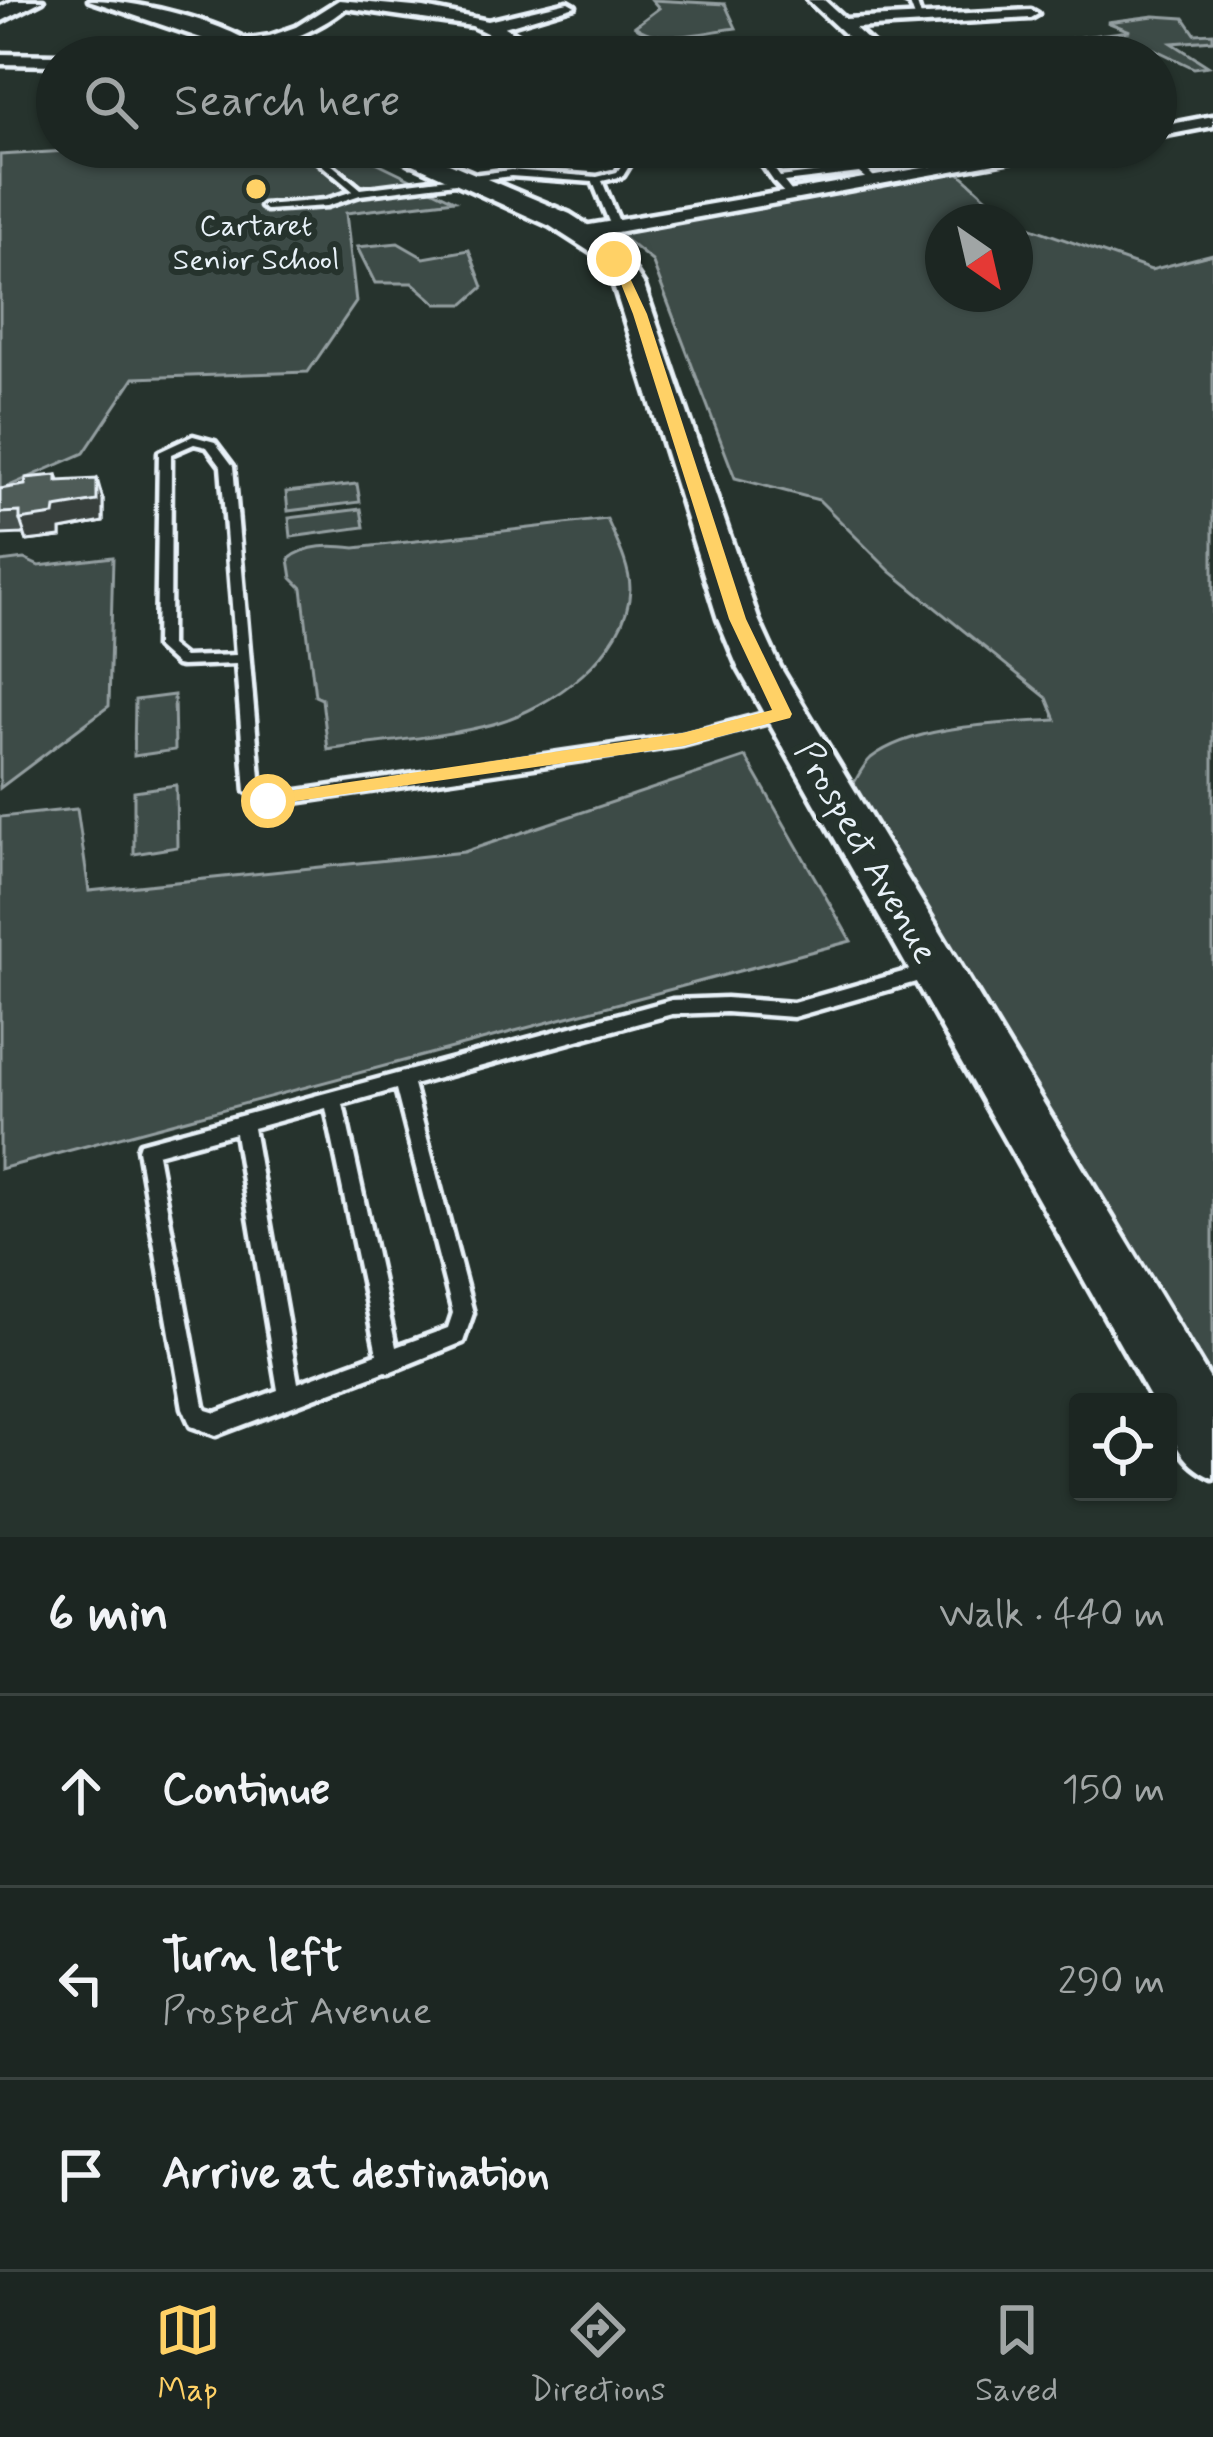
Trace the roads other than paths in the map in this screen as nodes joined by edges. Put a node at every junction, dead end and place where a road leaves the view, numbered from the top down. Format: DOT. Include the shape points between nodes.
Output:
graph roads {
  1 [pos="32,0"];
  2 [pos="100,0"];
  3 [pos="815,0"];
  4 [pos="905,0"];
  5 [pos="346,2"];
  6 [pos="568,6"];
  7 [pos="1031,14"];
  8 [pos="0,15"];
  9 [pos="919,18"];
  10 [pos="842,24"];
  11 [pos="488,26"];
  12 [pos="204,36"];
  13 [pos="286,36"];
  14 [pos="507,36"];
  15 [pos="855,36"];
  16 [pos="0,59"];
  17 [pos="36,60"];
  18 [pos="1213,121"];
  19 [pos="1177,128"];
  20 [pos="331,168"];
  21 [pos="443,168"];
  22 [pos="466,168"];
  23 [pos="481,168"];
  24 [pos="624,168"];
  25 [pos="768,168"];
  26 [pos="959,168"];
  27 [pos="597,180"];
  28 [pos="783,188"];
  29 [pos="359,192"];
  30 [pos="266,207"];
  31 [pos="600,228"];
  32 [pos="244,659"];
  33 [pos="783,714"];
  34 [pos="934,970"];
  35 [pos="403,1081"];
  36 [pos="333,1099"];
  37 [pos="243,1124"];
  38 [pos="389,1362"];
  39 [pos="290,1397"];
  40 [pos="1213,1444"];
  1 -- 8 [label="main road"];
  2 -- 12 [label="main road"];
  3 -- 10 [label="street"];
  4 -- 9 [label="lane"];
  5 -- 11 [label="street"];
  5 -- 13 [label="street"];
  6 -- 11 [label="street"];
  7 -- 9 [label="street"];
  9 -- 10 [label="street"];
  10 -- 15 [label="street"];
  11 -- 14 [label="street"];
  16 -- 17 [label="street"];
  18 -- 19 [label="street"];
  20 -- 29 [label="lane"];
  21 -- 29 [label="lane"];
  22 -- 31 [label="main road, Prospect Avenue"];
  23 -- 27 [label="lane"];
  24 -- 27 [label="lane"];
  25 -- 28 [label="lane"];
  26 -- 28 [label="street"];
  27 -- 31 [label="lane"];
  28 -- 31 [label="street"];
  29 -- 30 [label="lane"];
  31 -- 33 [label="main road, Prospect Avenue" via="629,286 738,619"];
  32 -- 32 [label="lane" via="227,466 203,441 184,442 165,452 163,647 182,662"];
  32 -- 33 [label="lane" via="254,791 268,801 639,747"];
  33 -- 34 [label="main road, Prospect Avenue"];
  34 -- 35 [label="lane" via="793,1010 672,1007"];
  34 -- 40 [label="main road, Prospect Avenue"];
  35 -- 36 [label="lane"];
  35 -- 38 [label="lane" via="463,1313 448,1341"];
  36 -- 37 [label="lane"];
  36 -- 38 [label="lane"];
  37 -- 39 [label="lane"];
  37 -- 39 [label="lane" via="146,1149 199,1418 216,1424"];
  38 -- 39 [label="lane"];
}
